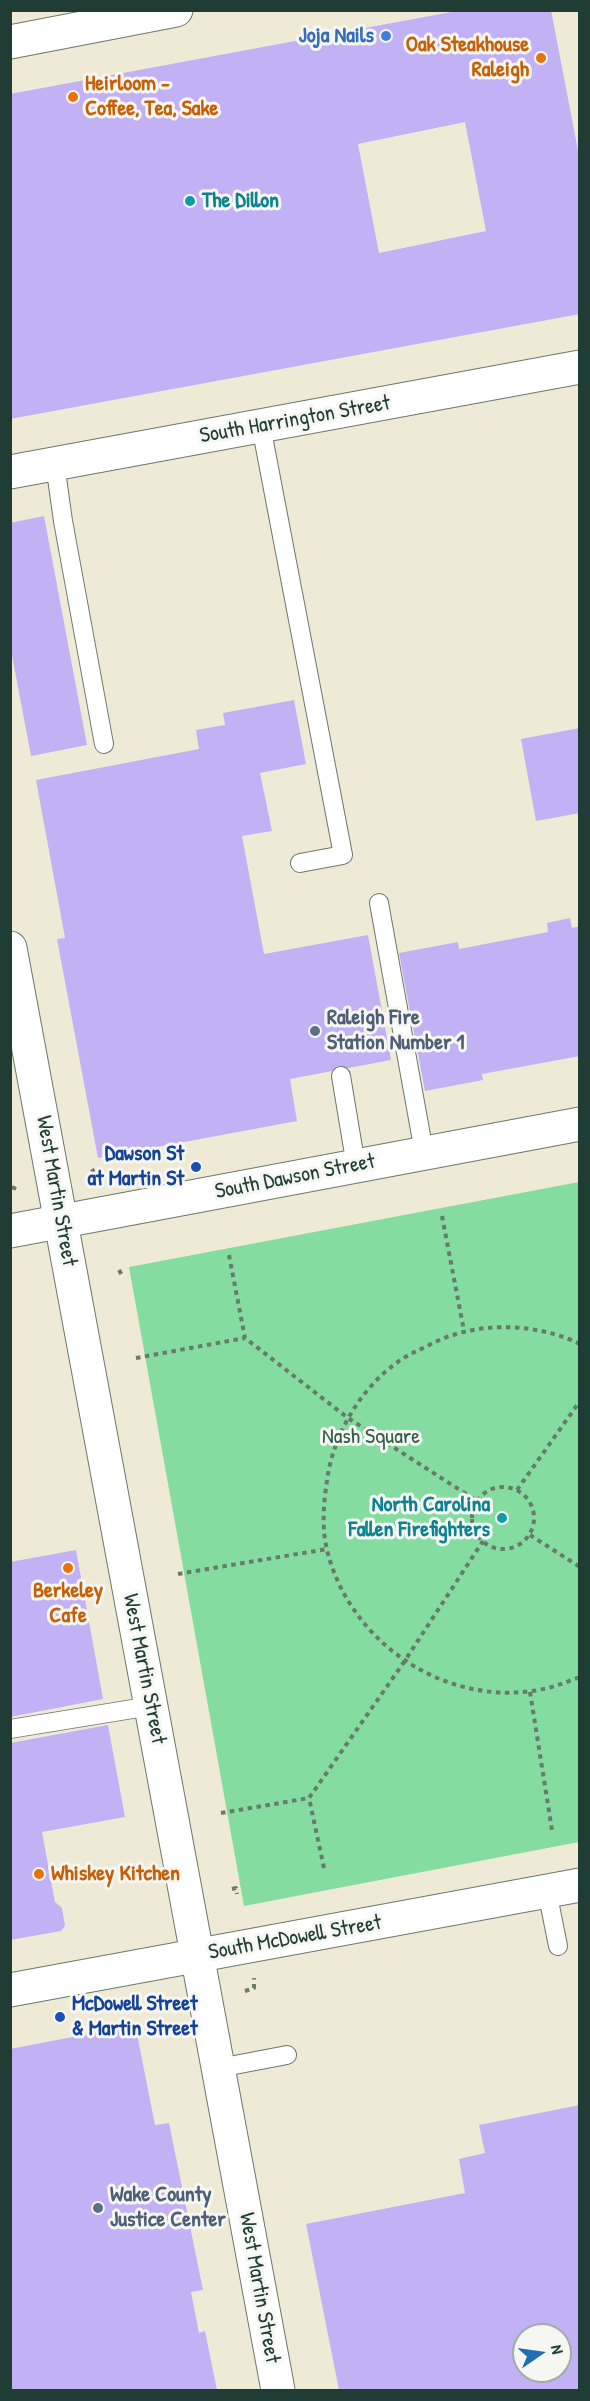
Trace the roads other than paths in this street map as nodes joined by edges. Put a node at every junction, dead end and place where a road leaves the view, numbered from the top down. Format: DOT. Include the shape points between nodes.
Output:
graph roads {
  1 [pos="176,10"];
  2 [pos="10,42"];
  3 [pos="579,367"];
  4 [pos="261,426"];
  5 [pos="55,464"];
  6 [pos="10,472"];
  7 [pos="105,744"];
  8 [pos="300,863"];
  9 [pos="379,903"];
  10 [pos="10,948"];
  11 [pos="341,1076"];
  12 [pos="579,1124"];
  13 [pos="424,1152"];
  14 [pos="356,1166"];
  15 [pos="61,1221"];
  16 [pos="10,1231"];
  17 [pos="151,1706"];
  18 [pos="10,1729"];
  19 [pos="579,1885"];
  20 [pos="547,1891"];
  21 [pos="558,1946"];
  22 [pos="198,1956"];
  23 [pos="10,1990"];
  24 [pos="287,2055"];
  25 [pos="219,2068"];
  26 [pos="278,2391"];
  1 -- 2 [label="street"];
  3 -- 4 [label="street, South Harrington Street"];
  4 -- 5 [label="street, South Harrington Street"];
  4 -- 8 [label="lane" via="343,855"];
  5 -- 6 [label="street, South Harrington Street"];
  5 -- 7 [label="lane"];
  9 -- 13 [label="lane"];
  10 -- 15 [label="street, West Martin Street"];
  11 -- 14 [label="lane"];
  12 -- 13 [label="street, South Dawson Street"];
  13 -- 14 [label="street, South Dawson Street"];
  14 -- 15 [label="street, South Dawson Street"];
  15 -- 16 [label="street, South Dawson Street"];
  15 -- 17 [label="street, West Martin Street"];
  17 -- 18 [label="lane"];
  17 -- 22 [label="street, West Martin Street"];
  19 -- 20 [label="street, South McDowell Street"];
  20 -- 21 [label="lane"];
  20 -- 22 [label="street, South McDowell Street"];
  22 -- 23 [label="street, South McDowell Street"];
  22 -- 25 [label="street, West Martin Street"];
  24 -- 25 [label="lane"];
  25 -- 26 [label="street, West Martin Street"];
}
